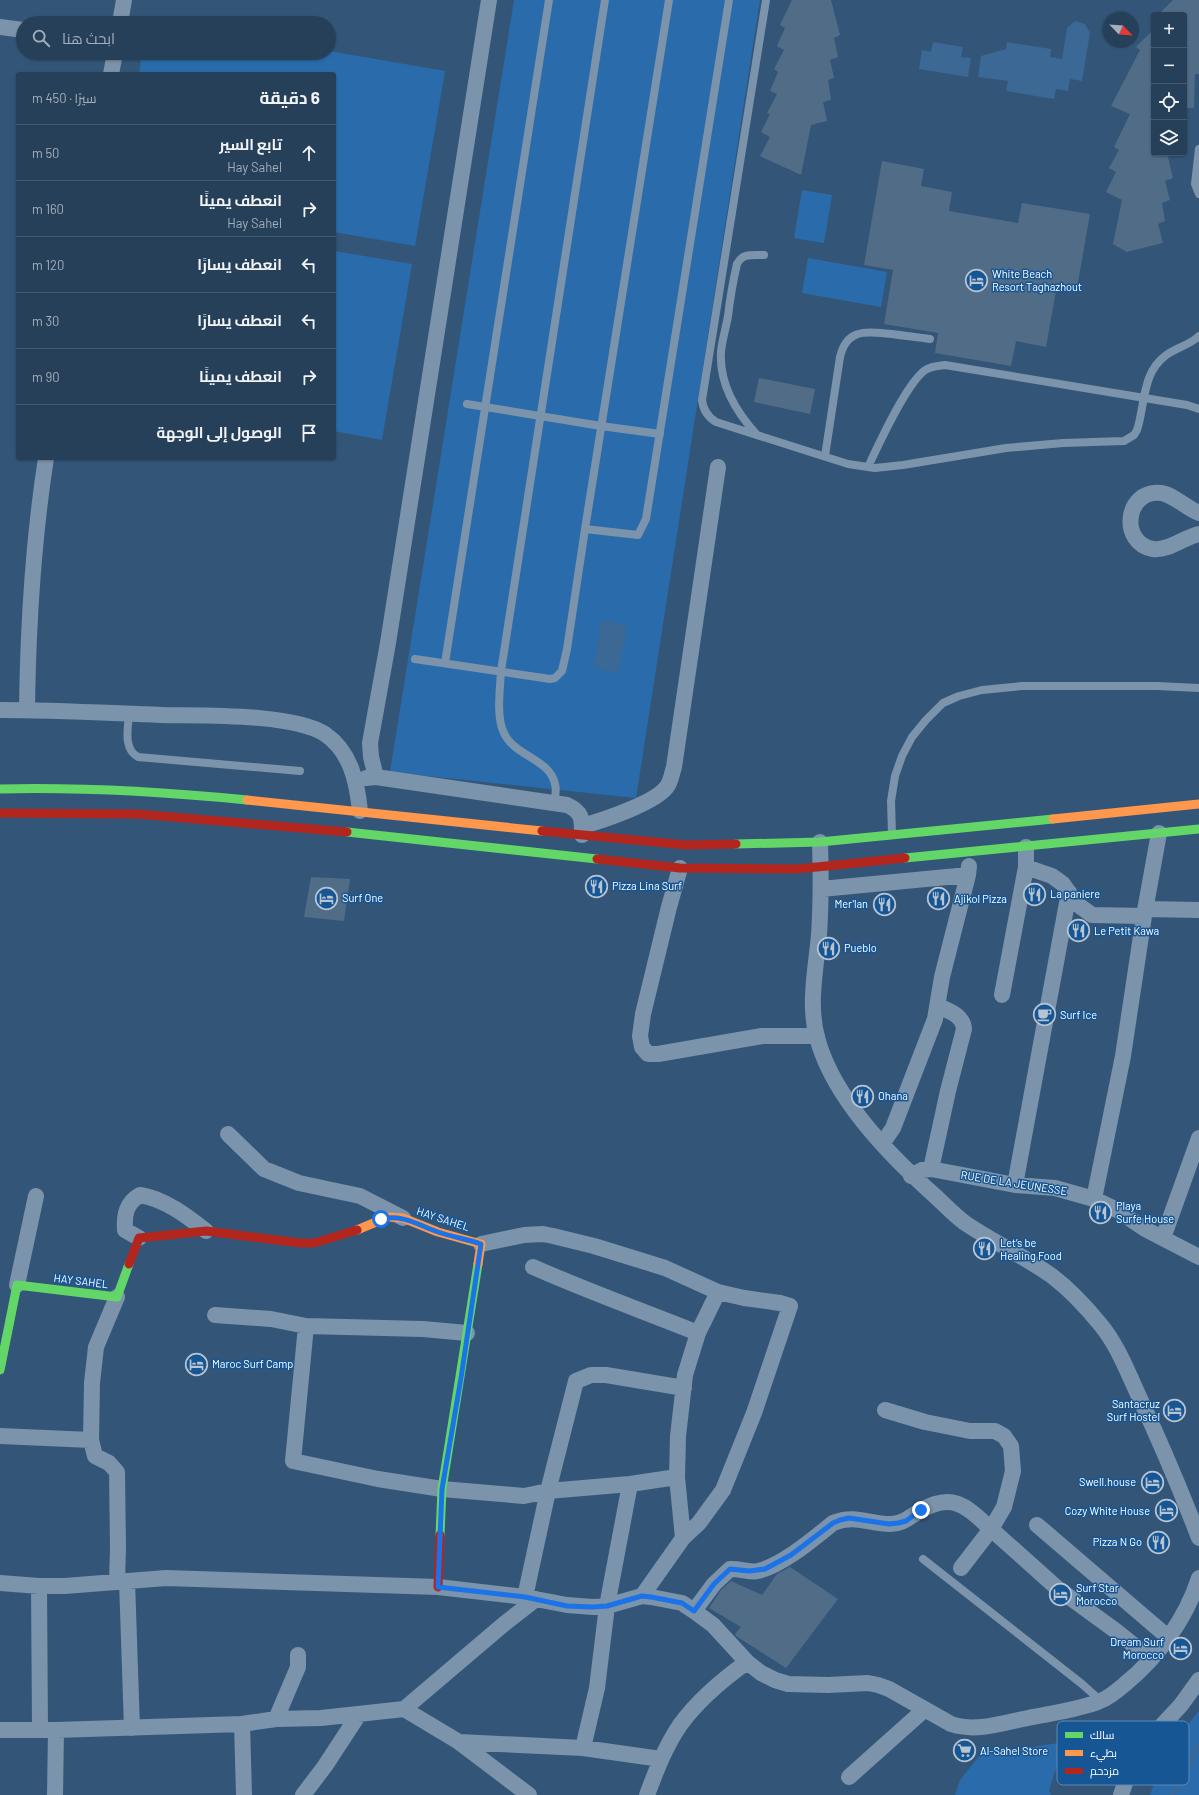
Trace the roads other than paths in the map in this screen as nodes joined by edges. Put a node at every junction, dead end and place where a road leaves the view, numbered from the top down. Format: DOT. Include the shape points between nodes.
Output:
graph roads {
  1 [pos="124,0"];
  2 [pos="489,0"];
  3 [pos="549,0"];
  4 [pos="605,0"];
  5 [pos="669,0"];
  6 [pos="729,0"];
  7 [pos="766,0"];
  8 [pos="121,16"];
  9 [pos="0,27"];
  10 [pos="16,29"];
  11 [pos="114,60"];
  12 [pos="111,72"];
  13 [pos="1199,149"];
  14 [pos="1199,194"];
  15 [pos="764,255"];
  16 [pos="1199,336"];
  17 [pos="930,339"];
  18 [pos="1144,399"];
  19 [pos="467,404"];
  20 [pos="485,408"];
  21 [pos="1199,409"];
  22 [pos="540,416"];
  23 [pos="601,426"];
  24 [pos="660,434"];
  25 [pos="758,435"];
  26 [pos="825,456"];
  27 [pos="46,460"];
  28 [pos="718,466"];
  29 [pos="868,467"];
  30 [pos="1199,513"];
  31 [pos="585,529"];
  32 [pos="1199,534"];
  33 [pos="416,659"];
  34 [pos="445,663"];
  35 [pos="500,671"];
  36 [pos="1199,688"];
  37 [pos="0,710"];
  38 [pos="27,710"];
  39 [pos="129,714"];
  40 [pos="300,771"];
  41 [pos="376,776"];
  42 [pos="356,781"];
  43 [pos="0,789"];
  44 [pos="554,803"];
  45 [pos="1199,804"];
  46 [pos="360,811"];
  47 [pos="0,813"];
  48 [pos="1199,829"];
  49 [pos="582,830"];
  50 [pos="1159,833"];
  51 [pos="892,835"];
  52 [pos="820,842"];
  53 [pos="1026,847"];
  54 [pos="971,852"];
  55 [pos="580,858"];
  56 [pos="1026,866"];
  57 [pos="680,868"];
  58 [pos="821,868"];
  59 [pos="968,875"];
  60 [pos="821,889"];
  61 [pos="1069,892"];
  62 [pos="1199,910"];
  63 [pos="1145,912"];
  64 [pos="1002,995"];
  65 [pos="938,1006"];
  66 [pos="817,1036"];
  67 [pos="228,1134"];
  68 [pos="1199,1138"];
  69 [pos="882,1144"];
  70 [pos="931,1169"];
  71 [pos="911,1176"];
  72 [pos="1015,1184"];
  73 [pos="36,1196"];
  74 [pos="1094,1199"];
  75 [pos="403,1218"];
  76 [pos="206,1231"];
  77 [pos="140,1238"];
  78 [pos="1163,1238"];
  79 [pos="481,1244"];
  80 [pos="1199,1257"];
  81 [pos="533,1266"];
  82 [pos="17,1285"];
  83 [pos="718,1292"];
  84 [pos="117,1297"];
  85 [pos="215,1315"];
  86 [pos="306,1326"];
  87 [pos="467,1333"];
  88 [pos="698,1333"];
  89 [pos="0,1370"];
  90 [pos="684,1388"];
  91 [pos="885,1410"];
  92 [pos="0,1436"];
  93 [pos="91,1440"];
  94 [pos="677,1477"];
  95 [pos="630,1484"];
  96 [pos="442,1489"];
  97 [pos="548,1491"];
  98 [pos="1036,1525"];
  99 [pos="991,1529"];
  100 [pos="683,1538"];
  101 [pos="1199,1538"];
  102 [pos="923,1559"];
  103 [pos="961,1568"];
  104 [pos="1199,1578"];
  105 [pos="122,1582"];
  106 [pos="0,1583"];
  107 [pos="39,1586"];
  108 [pos="438,1587"];
  109 [pos="642,1596"];
  110 [pos="530,1598"];
  111 [pos="607,1606"];
  112 [pos="694,1611"];
  113 [pos="1169,1638"];
  114 [pos="298,1655"];
  115 [pos="1151,1659"];
  116 [pos="747,1662"];
  117 [pos="1199,1680"];
  118 [pos="1101,1701"];
  119 [pos="404,1709"];
  120 [pos="924,1710"];
  121 [pos="359,1714"];
  122 [pos="276,1719"];
  123 [pos="1166,1721"];
  124 [pos="242,1724"];
  125 [pos="132,1728"];
  126 [pos="0,1730"];
  127 [pos="40,1730"];
  128 [pos="56,1730"];
  129 [pos="459,1742"];
  130 [pos="583,1748"];
  131 [pos="661,1759"];
  132 [pos="850,1777"];
  133 [pos="1124,1785"];
  134 [pos="55,1795"];
  135 [pos="244,1795"];
  136 [pos="303,1795"];
  137 [pos="530,1795"];
  138 [pos="647,1795"];
  139 [pos="1121,1795"];
  1 -- 8 [label="street"];
  2 -- 41 [label="street" via="370,743"];
  3 -- 20 [label="lane"];
  4 -- 22 [label="lane"];
  5 -- 23 [label="lane"];
  6 -- 24 [label="lane"];
  7 -- 25 [label="lane" via="702,400 705,411 712,419"];
  9 -- 10 [label="street"];
  11 -- 12 [label="street"];
  13 -- 14 [label="lane" via="1195,184"];
  15 -- 25 [label="lane" via="747,255 736,264 721,353 723,371 732,401 745,422"];
  16 -- 18 [label="lane" via="1166,355 1155,365"];
  17 -- 26 [label="lane" via="868,332 846,341 840,357"];
  18 -- 21 [label="lane"];
  18 -- 29 [label="lane" via="1137,430 1124,441 1006,448 889,467"];
  18 -- 29 [label="lane" via="945,365 927,369 903,399"];
  19 -- 20 [label="lane"];
  20 -- 22 [label="lane"];
  20 -- 34 [label="lane"];
  22 -- 23 [label="lane"];
  22 -- 35 [label="lane"];
  23 -- 24 [label="lane"];
  23 -- 31 [label="lane"];
  24 -- 31 [label="lane" via="646,519 638,535"];
  25 -- 26 [label="lane"];
  26 -- 29 [label="lane" via="848,464"];
  27 -- 38 [label="street" via="32,568"];
  28 -- 49 [label="street" via="674,767 668,786 652,800"];
  30 -- 32 [label="street" via="1162,493 1149,494 1138,500 1131,511 1130,524 1141,544 1153,549 1164,548"];
  31 -- 35 [label="lane" via="568,649 562,671 550,679"];
  33 -- 34 [label="lane"];
  34 -- 35 [label="lane"];
  35 -- 44 [label="lane" via="500,717 503,732 519,751 546,768 556,785"];
  36 -- 51 [label="lane" via="1022,686 982,690 943,703 912,737 902,756 895,776 891,801"];
  37 -- 38 [label="street"];
  38 -- 39 [label="street"];
  39 -- 40 [label="lane" via="128,745 132,755"];
  39 -- 42 [label="street" via="261,718 306,726 324,734 340,747"];
  41 -- 42 [label="street"];
  41 -- 44 [label="street"];
  42 -- 46 [label="street"];
  43 -- 46 [label="main road" via="149,791"];
  44 -- 49 [label="street" via="574,808 579,813"];
  45 -- 51 [label="main road"];
  46 -- 49 [label="main road"];
  47 -- 55 [label="main road" via="138,814 411,838"];
  48 -- 50 [label="main road"];
  49 -- 52 [label="main road" via="618,839 686,845"];
  49 -- 55 [label="street"];
  50 -- 53 [label="main road"];
  50 -- 63 [label="street"];
  51 -- 52 [label="main road"];
  52 -- 58 [label="street"];
  53 -- 54 [label="main road"];
  53 -- 56 [label="street"];
  54 -- 58 [label="main road"];
  54 -- 59 [label="street"];
  55 -- 57 [label="main road"];
  56 -- 61 [label="street" via="1052,876"];
  56 -- 64 [label="street"];
  57 -- 58 [label="main road"];
  57 -- 66 [label="street" via="643,1014 640,1036 642,1047 648,1054 658,1054 762,1036"];
  58 -- 60 [label="street"];
  59 -- 60 [label="street"];
  59 -- 65 [label="street" via="942,977"];
  60 -- 66 [label="street" via="814,985"];
  61 -- 63 [label="street" via="1082,909 1092,915"];
  61 -- 72 [label="street"];
  62 -- 63 [label="street"];
  63 -- 74 [label="street" via="1123,1056"];
  65 -- 69 [label="street" via="922,1058 893,1128"];
  65 -- 70 [label="street" via="960,1018 964,1030"];
  66 -- 69 [label="street" via="823,1056 838,1086"];
  67 -- 75 [label="street" via="264,1169 299,1183 360,1196"];
  68 -- 78 [label="street"];
  69 -- 71 [label="street"];
  70 -- 71 [label="street, RUE DE LA JEUNESSE" via="922,1170"];
  70 -- 72 [label="street, RUE DE LA JEUNESSE"];
  71 -- 101 [label="street" via="964,1222 1052,1276 1101,1325 1118,1353 1165,1450"];
  72 -- 74 [label="street, RUE DE LA JEUNESSE" via="1055,1188"];
  73 -- 82 [label="street"];
  74 -- 78 [label="street, RUE DE LA JEUNESSE"];
  75 -- 76 [label="main road, HAY SAHEL" via="381,1219 314,1244"];
  75 -- 79 [label="main road, HAY SAHEL" via="438,1232"];
  76 -- 77 [label="main road, HAY SAHEL"];
  76 -- 77 [label="street" via="170,1206 140,1195 128,1204 124,1221 125,1230"];
  77 -- 84 [label="main road, HAY SAHEL"];
  78 -- 80 [label="street, RUE DE LA JEUNESSE"];
  79 -- 83 [label="street" via="524,1235 553,1236 665,1268"];
  79 -- 87 [label="main road"];
  81 -- 88 [label="street" via="580,1288"];
  82 -- 84 [label="main road, HAY SAHEL"];
  82 -- 89 [label="main road"];
  83 -- 88 [label="street"];
  83 -- 100 [label="street" via="790,1306 754,1413 724,1490"];
  84 -- 93 [label="street" via="96,1347 92,1383"];
  85 -- 86 [label="street" via="271,1319"];
  86 -- 87 [label="street" via="423,1329"];
  86 -- 96 [label="street" via="293,1461"];
  87 -- 96 [label="main road"];
  88 -- 90 [label="street" via="690,1355"];
  90 -- 94 [label="street" via="678,1436"];
  90 -- 97 [label="street" via="606,1375 591,1375 576,1381"];
  91 -- 99 [label="street" via="924,1422 970,1431 995,1432 1004,1436 1009,1442 1013,1470 1004,1507"];
  92 -- 93 [label="street"];
  93 -- 105 [label="street" via="95,1456 109,1463 117,1472 118,1541"];
  94 -- 95 [label="street"];
  94 -- 100 [label="street"];
  95 -- 97 [label="street"];
  95 -- 111 [label="street"];
  96 -- 97 [label="street" via="524,1496"];
  96 -- 108 [label="main road"];
  97 -- 110 [label="street"];
  98 -- 113 [label="street"];
  99 -- 103 [label="street"];
  99 -- 112 [label="street" via="966,1506 948,1501 921,1510 906,1521 898,1523 849,1518 840,1520 791,1555 765,1569 730,1569 714,1584"];
  99 -- 115 [label="street" via="1057,1588"];
  100 -- 109 [label="street"];
  102 -- 118 [label="lane"];
  104 -- 113 [label="street" via="1190,1603"];
  105 -- 107 [label="street"];
  105 -- 108 [label="street" via="174,1579"];
  105 -- 125 [label="street"];
  106 -- 107 [label="street"];
  107 -- 127 [label="street"];
  108 -- 110 [label="street"];
  109 -- 111 [label="street"];
  109 -- 112 [label="street" via="682,1603"];
  110 -- 111 [label="street" via="567,1606"];
  110 -- 119 [label="street" via="504,1624"];
  111 -- 130 [label="street" via="596,1688"];
  112 -- 116 [label="street" via="713,1625"];
  113 -- 115 [label="street"];
  114 -- 122 [label="street" via="298,1666"];
  115 -- 118 [label="street" via="1127,1682"];
  116 -- 120 [label="street" via="761,1673 788,1684 868,1683 889,1689"];
  116 -- 131 [label="street" via="710,1691 690,1712"];
  117 -- 123 [label="street"];
  118 -- 120 [label="street" via="976,1728 962,1728"];
  119 -- 121 [label="street"];
  119 -- 129 [label="street"];
  120 -- 132 [label="street"];
  121 -- 122 [label="street"];
  121 -- 136 [label="street"];
  122 -- 124 [label="street"];
  124 -- 125 [label="street"];
  124 -- 135 [label="street"];
  125 -- 128 [label="street"];
  126 -- 127 [label="street"];
  127 -- 128 [label="street"];
  128 -- 134 [label="street"];
  129 -- 130 [label="street"];
  129 -- 137 [label="street"];
  130 -- 131 [label="street"];
  131 -- 138 [label="street"];
  133 -- 139 [label="street"];
}
